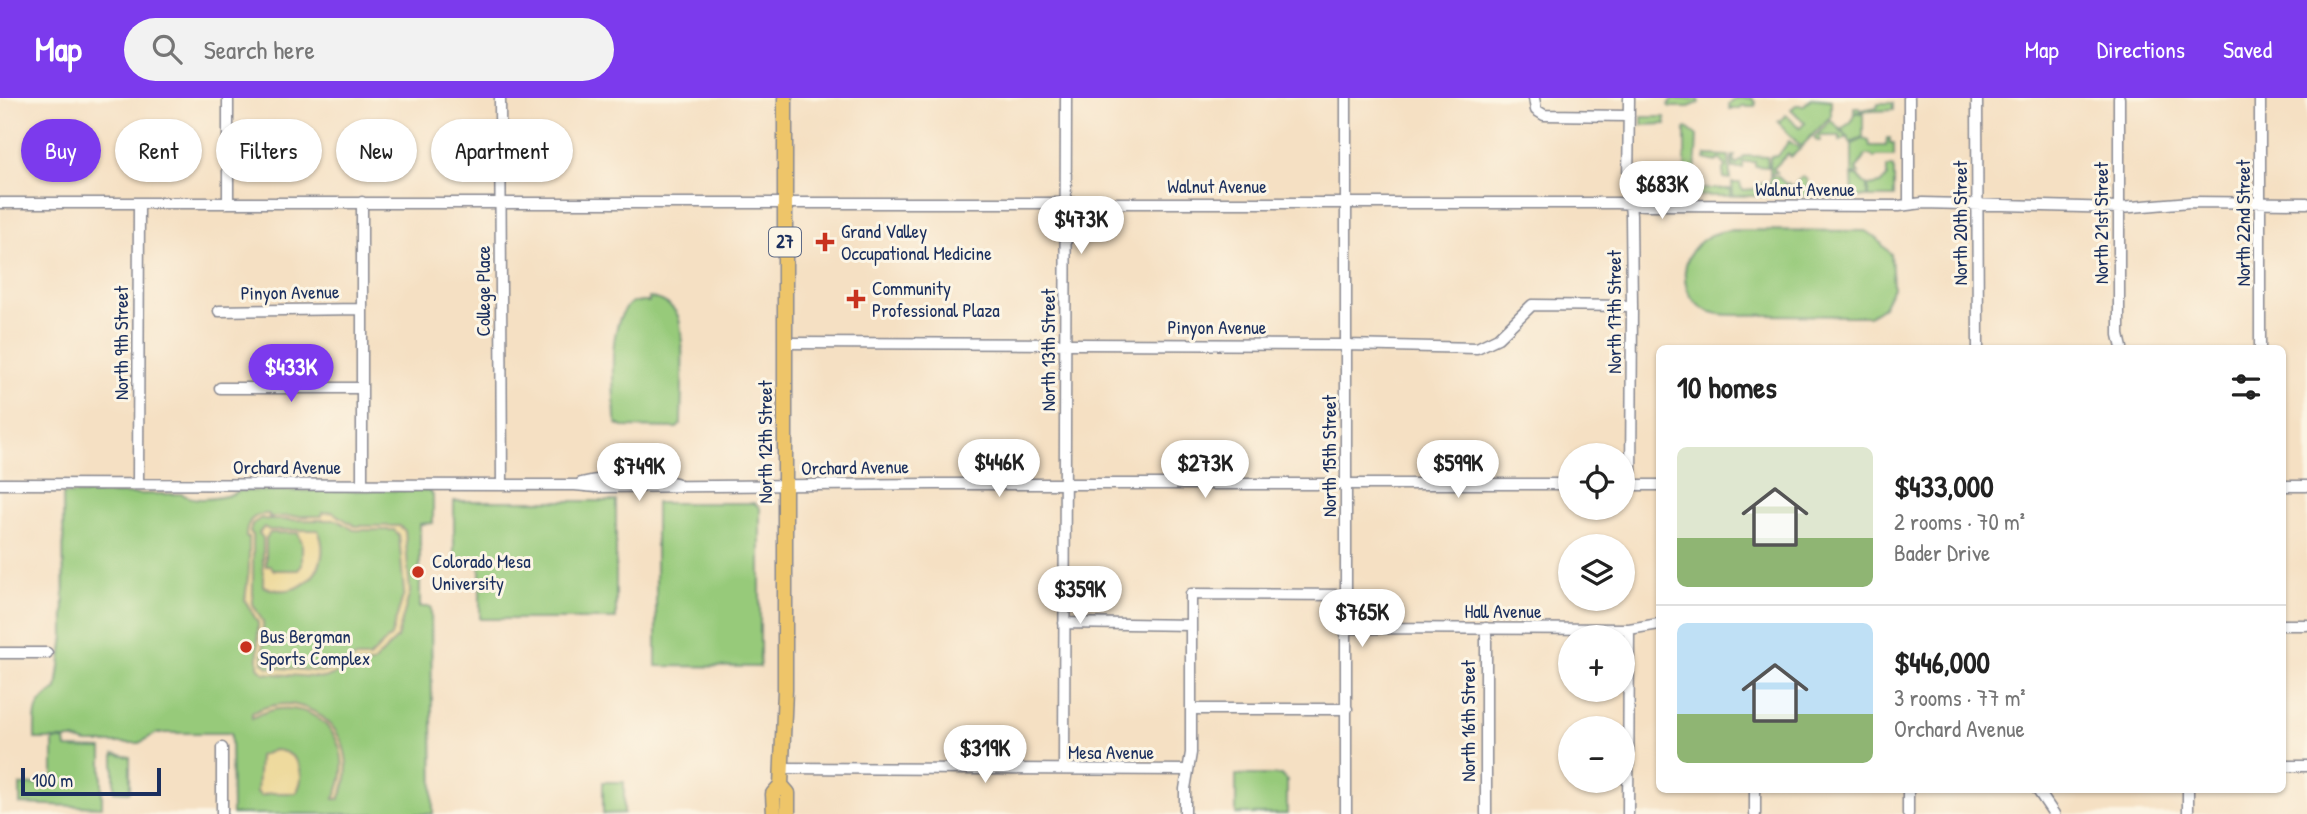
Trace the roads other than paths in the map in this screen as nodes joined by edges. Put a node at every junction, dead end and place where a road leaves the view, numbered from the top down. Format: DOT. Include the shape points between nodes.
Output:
graph roads {
  1 [pos="228,98"];
  2 [pos="500,98"];
  3 [pos="785,98"];
  4 [pos="1066,98"];
  5 [pos="1346,98"];
  6 [pos="1534,98"];
  7 [pos="1629,98"];
  8 [pos="1909,98"];
  9 [pos="1977,98"];
  10 [pos="2119,98"];
  11 [pos="2260,98"];
  12 [pos="1629,116"];
  13 [pos="362,202"];
  14 [pos="0,203"];
  15 [pos="139,203"];
  16 [pos="228,203"];
  17 [pos="500,203"];
  18 [pos="785,203"];
  19 [pos="1065,203"];
  20 [pos="1346,203"];
  21 [pos="2260,203"];
  22 [pos="1629,204"];
  23 [pos="1978,204"];
  24 [pos="2307,204"];
  25 [pos="1909,205"];
  26 [pos="2120,208"];
  27 [pos="1632,306"];
  28 [pos="362,309"];
  29 [pos="219,311"];
  30 [pos="785,344"];
  31 [pos="1065,344"];
  32 [pos="1346,345"];
  33 [pos="1978,345"];
  34 [pos="2121,345"];
  35 [pos="2260,345"];
  36 [pos="220,388"];
  37 [pos="362,388"];
  38 [pos="1628,443"];
  39 [pos="1065,483"];
  40 [pos="1346,483"];
  41 [pos="0,484"];
  42 [pos="138,484"];
  43 [pos="362,484"];
  44 [pos="1558,484"];
  45 [pos="502,485"];
  46 [pos="784,485"];
  47 [pos="1635,485"];
  48 [pos="1656,485"];
  49 [pos="2286,486"];
  50 [pos="2307,486"];
  51 [pos="1347,595"];
  52 [pos="1064,623"];
  53 [pos="1656,624"];
  54 [pos="1191,625"];
  55 [pos="2286,625"];
  56 [pos="2307,625"];
  57 [pos="1347,628"];
  58 [pos="1486,628"];
  59 [pos="1635,628"];
  60 [pos="1558,629"];
  61 [pos="0,653"];
  62 [pos="47,653"];
  63 [pos="1629,702"];
  64 [pos="1191,709"];
  65 [pos="1347,709"];
  66 [pos="222,748"];
  67 [pos="2286,766"];
  68 [pos="2307,766"];
  69 [pos="782,768"];
  70 [pos="1064,769"];
  71 [pos="1188,770"];
  72 [pos="781,785"];
  73 [pos="1755,793"];
  74 [pos="1908,793"];
  75 [pos="2040,793"];
  76 [pos="2188,793"];
  77 [pos="222,814"];
  78 [pos="774,814"];
  79 [pos="788,814"];
  80 [pos="1185,814"];
  81 [pos="1346,814"];
  82 [pos="1486,814"];
  83 [pos="1628,814"];
  84 [pos="1755,814"];
  85 [pos="1908,814"];
  86 [pos="2054,814"];
  87 [pos="2188,814"];
  1 -- 16 [label="street"];
  2 -- 17 [label="street, College Place"];
  3 -- 18 [label="main road, North 12th Street / 27"];
  4 -- 19 [label="street, North 13th Street"];
  5 -- 20 [label="street, North 15th Street"];
  6 -- 12 [label="street" via="1536,110 1544,115"];
  7 -- 12 [label="street, North 17th Street"];
  8 -- 25 [label="street"];
  9 -- 23 [label="street, North 20th Street"];
  10 -- 26 [label="street, North 21st Street"];
  11 -- 21 [label="street, North 22nd Street"];
  12 -- 22 [label="street, North 17th Street"];
  13 -- 16 [label="street, Walnut Avenue"];
  13 -- 17 [label="street, Walnut Avenue"];
  13 -- 28 [label="street"];
  14 -- 15 [label="street, Walnut Avenue"];
  15 -- 16 [label="street, Walnut Avenue"];
  15 -- 42 [label="street, North 9th Street"];
  17 -- 18 [label="street, Walnut Avenue"];
  17 -- 45 [label="street, College Place"];
  18 -- 19 [label="street, Walnut Avenue"];
  18 -- 30 [label="main road, North 12th Street / 27"];
  19 -- 20 [label="street, Walnut Avenue"];
  19 -- 31 [label="street, North 13th Street"];
  20 -- 22 [label="street, Walnut Avenue"];
  20 -- 32 [label="street, North 15th Street"];
  21 -- 24 [label="street, Walnut Avenue"];
  21 -- 26 [label="street, Walnut Avenue"];
  21 -- 35 [label="street, North 22nd Street"];
  22 -- 25 [label="street, Walnut Avenue"];
  22 -- 27 [label="street, North 17th Street"];
  23 -- 25 [label="street, Walnut Avenue"];
  23 -- 26 [label="street, Walnut Avenue"];
  23 -- 33 [label="street, North 20th Street"];
  26 -- 34 [label="street, North 21st Street"];
  27 -- 32 [label="street, Pinyon Avenue" via="1532,305 1498,338 1477,348"];
  27 -- 38 [label="street, North 17th Street"];
  28 -- 29 [label="street, Pinyon Avenue"];
  28 -- 37 [label="street"];
  30 -- 31 [label="street, Pinyon Avenue"];
  30 -- 46 [label="main road, North 12th Street / 27"];
  31 -- 32 [label="street, Pinyon Avenue"];
  31 -- 39 [label="street, North 13th Street"];
  32 -- 40 [label="street, North 15th Street"];
  36 -- 37 [label="street"];
  37 -- 43 [label="street"];
  39 -- 40 [label="street, Orchard Avenue"];
  39 -- 46 [label="street, Orchard Avenue"];
  39 -- 52 [label="street, North 13th Street"];
  40 -- 44 [label="street, Orchard Avenue"];
  40 -- 51 [label="street, North 15th Street"];
  41 -- 42 [label="street, Orchard Avenue"];
  42 -- 43 [label="street, Orchard Avenue"];
  43 -- 45 [label="street, Orchard Avenue"];
  45 -- 46 [label="street, Orchard Avenue"];
  46 -- 69 [label="main road, North 12th Street / 27"];
  47 -- 48 [label="street"];
  49 -- 50 [label="street"];
  51 -- 54 [label="street" via="1191,594"];
  51 -- 57 [label="street, North 15th Street"];
  52 -- 54 [label="street"];
  52 -- 70 [label="street, North 13th Street"];
  53 -- 59 [label="street, Hall Avenue"];
  54 -- 64 [label="street"];
  55 -- 56 [label="street"];
  57 -- 58 [label="street, Hall Avenue"];
  57 -- 65 [label="street, North 15th Street"];
  58 -- 60 [label="street, Hall Avenue"];
  58 -- 82 [label="street, North 16th Street"];
  61 -- 62 [label="street"];
  63 -- 83 [label="street"];
  64 -- 65 [label="street"];
  64 -- 71 [label="street"];
  65 -- 81 [label="street, North 15th Street"];
  66 -- 77 [label="street"];
  67 -- 68 [label="street"];
  69 -- 70 [label="street, Mesa Avenue"];
  69 -- 72 [label="main road, North 12th Street / 27"];
  70 -- 71 [label="street, Mesa Avenue"];
  71 -- 80 [label="street"];
  72 -- 78 [label="main road, North 12th Street / 27" via="773,794"];
  72 -- 79 [label="main road, North 12th Street / 27" via="788,793"];
  73 -- 84 [label="street"];
  74 -- 85 [label="street"];
  75 -- 86 [label="street"];
  76 -- 87 [label="street"];
}
